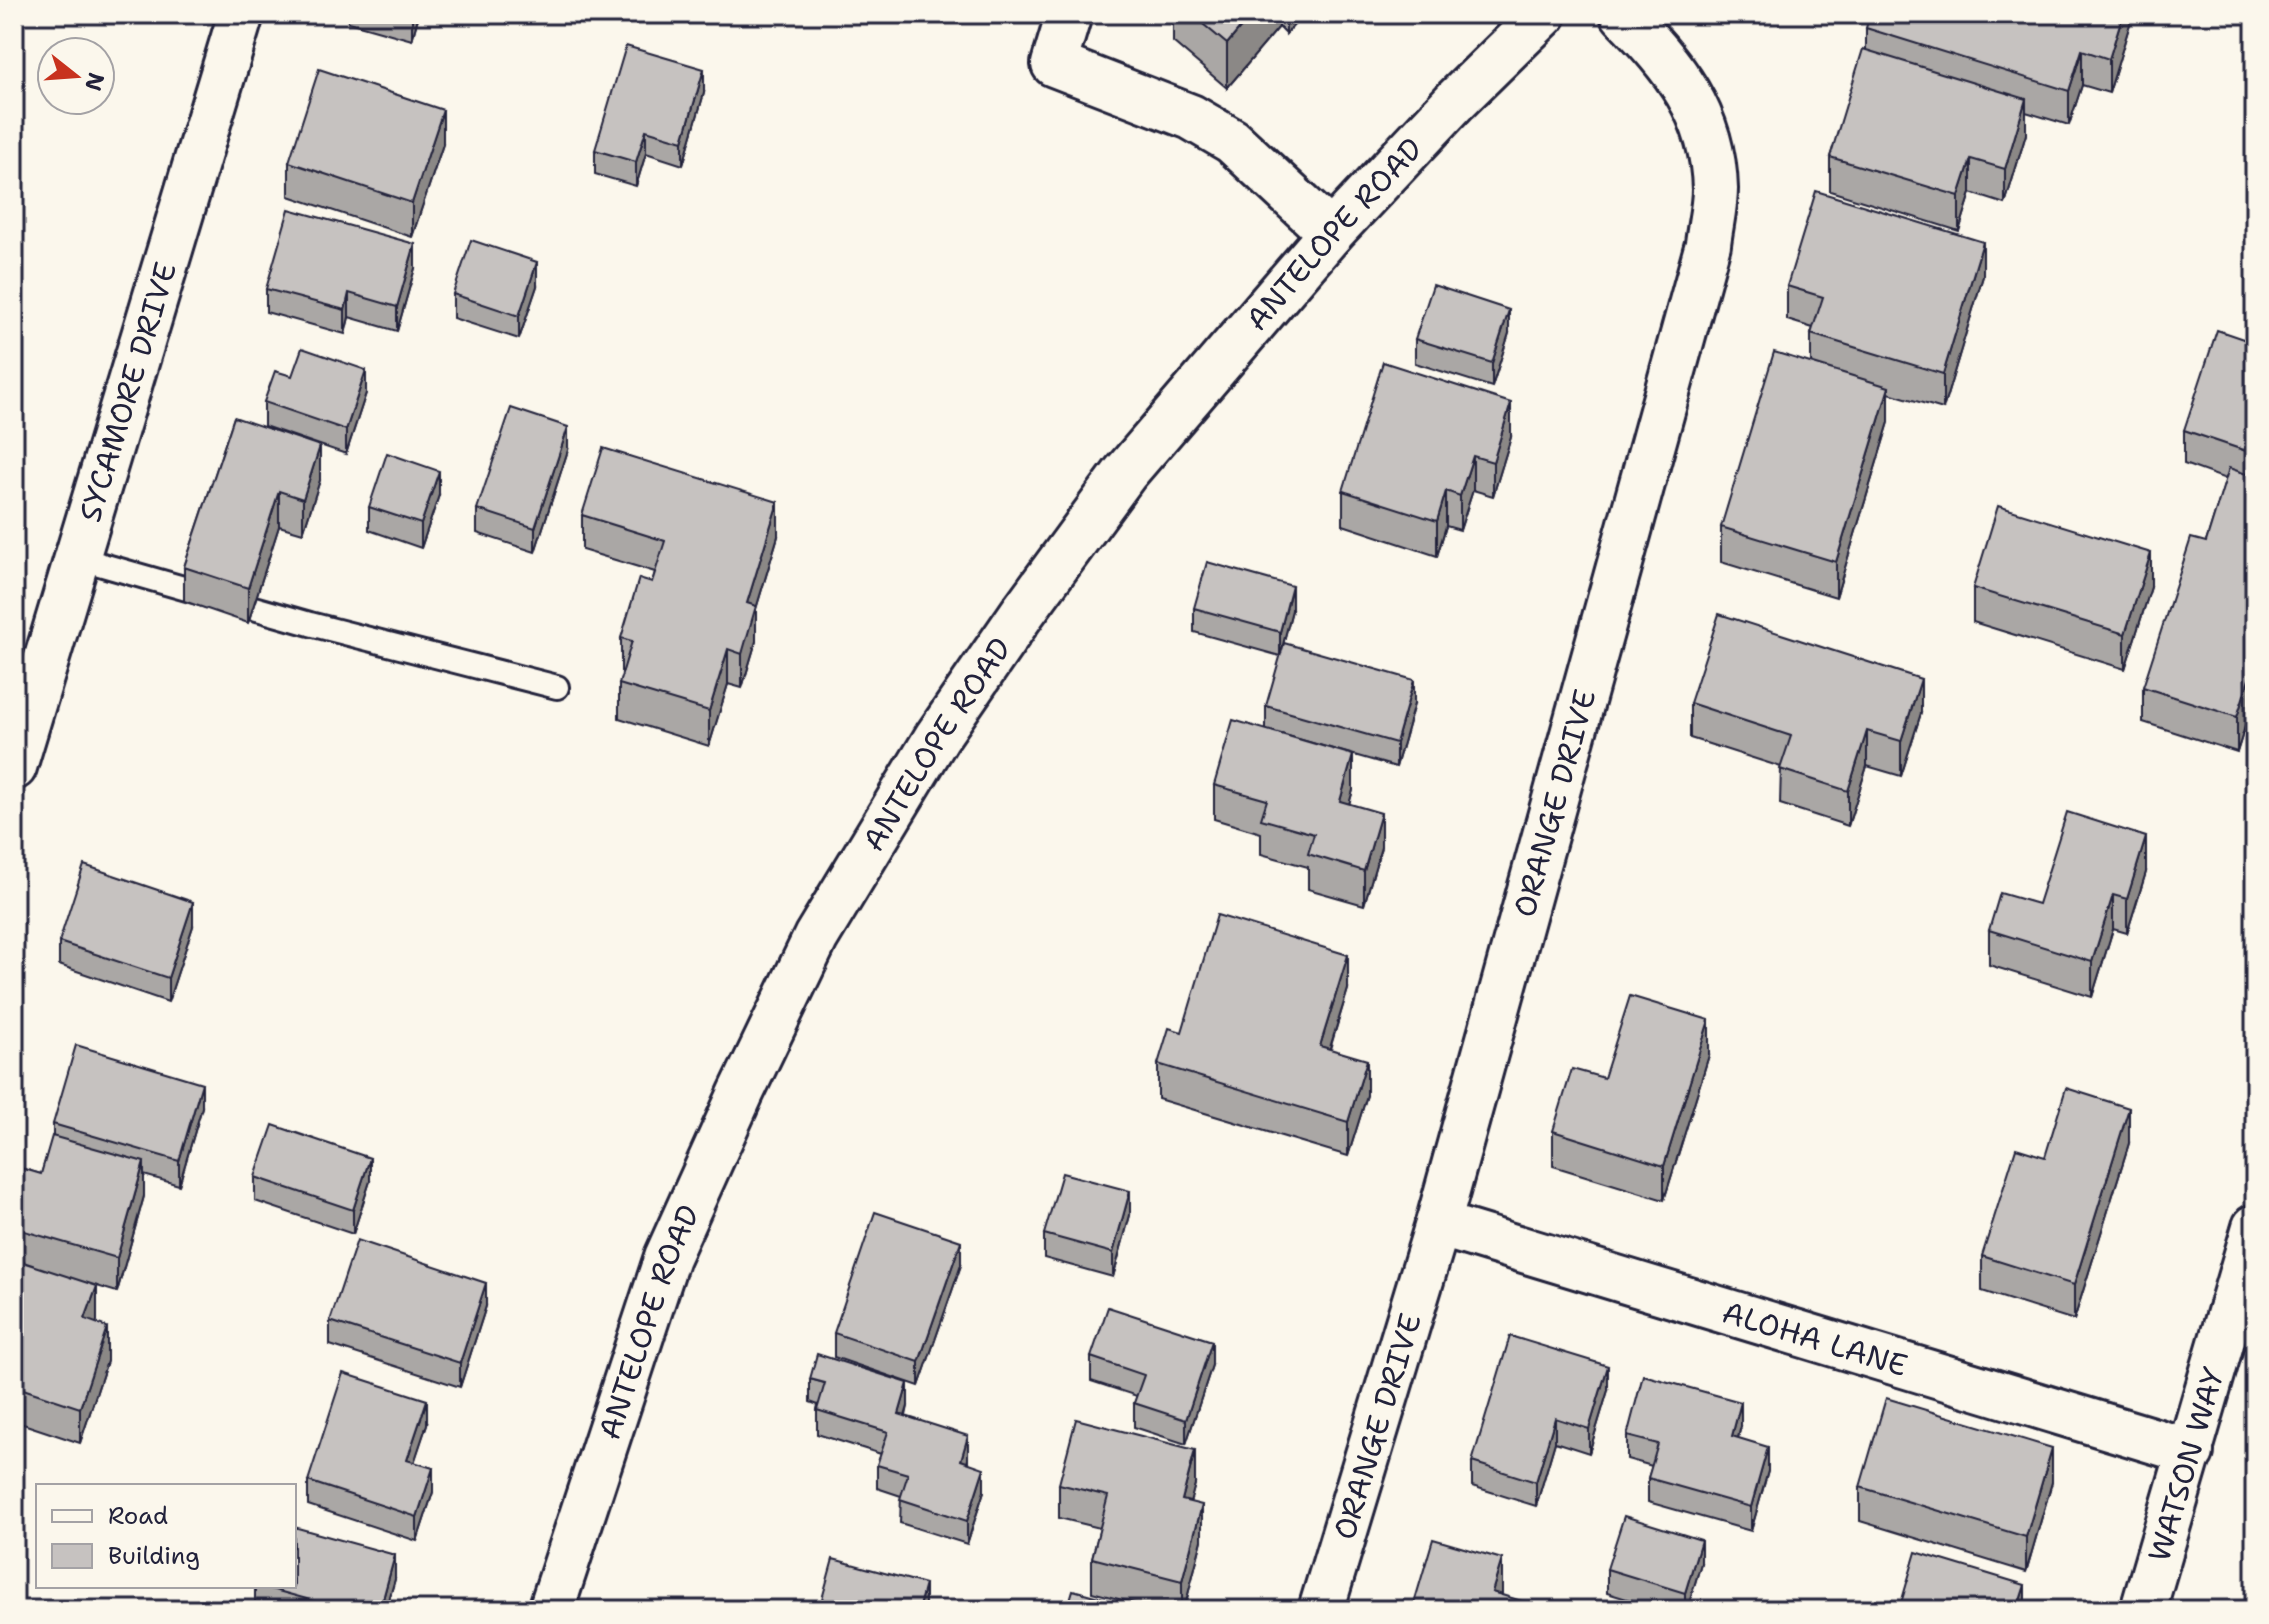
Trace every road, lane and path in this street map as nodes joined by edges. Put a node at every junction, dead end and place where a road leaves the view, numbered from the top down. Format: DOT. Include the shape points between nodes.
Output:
graph roads {
  1 [pos="241,14"];
  2 [pos="1069,14"];
  3 [pos="1544,14"];
  4 [pos="1623,14"];
  5 [pos="1331,233"];
  6 [pos="78,558"];
  7 [pos="557,687"];
  8 [pos="14,767"];
  9 [pos="1438,1224"];
  10 [pos="2253,1239"];
  11 [pos="2191,1452"];
  12 [pos="551,1610"];
  13 [pos="1321,1610"];
  14 [pos="2143,1610"];
  1 -- 6 [label="street, SYCAMORE DRIVE"];
  2 -- 5 [label="street" via="1054,64 1191,117 1232,141"];
  3 -- 5 [label="street, ANTELOPE ROAD"];
  4 -- 9 [label="street, ORANGE DRIVE" via="1665,57 1703,123 1715,192 1708,244"];
  5 -- 12 [label="street, ANTELOPE ROAD" via="1125,473 1069,548 937,737 816,937 667,1257"];
  6 -- 7 [label="lane"];
  6 -- 8 [label="street, SYCAMORE DRIVE"];
  9 -- 11 [label="street, ALOHA LANE"];
  9 -- 13 [label="street, ORANGE DRIVE"];
  10 -- 11 [label="street, WATSON WAY"];
  11 -- 14 [label="street, WATSON WAY"];
}
